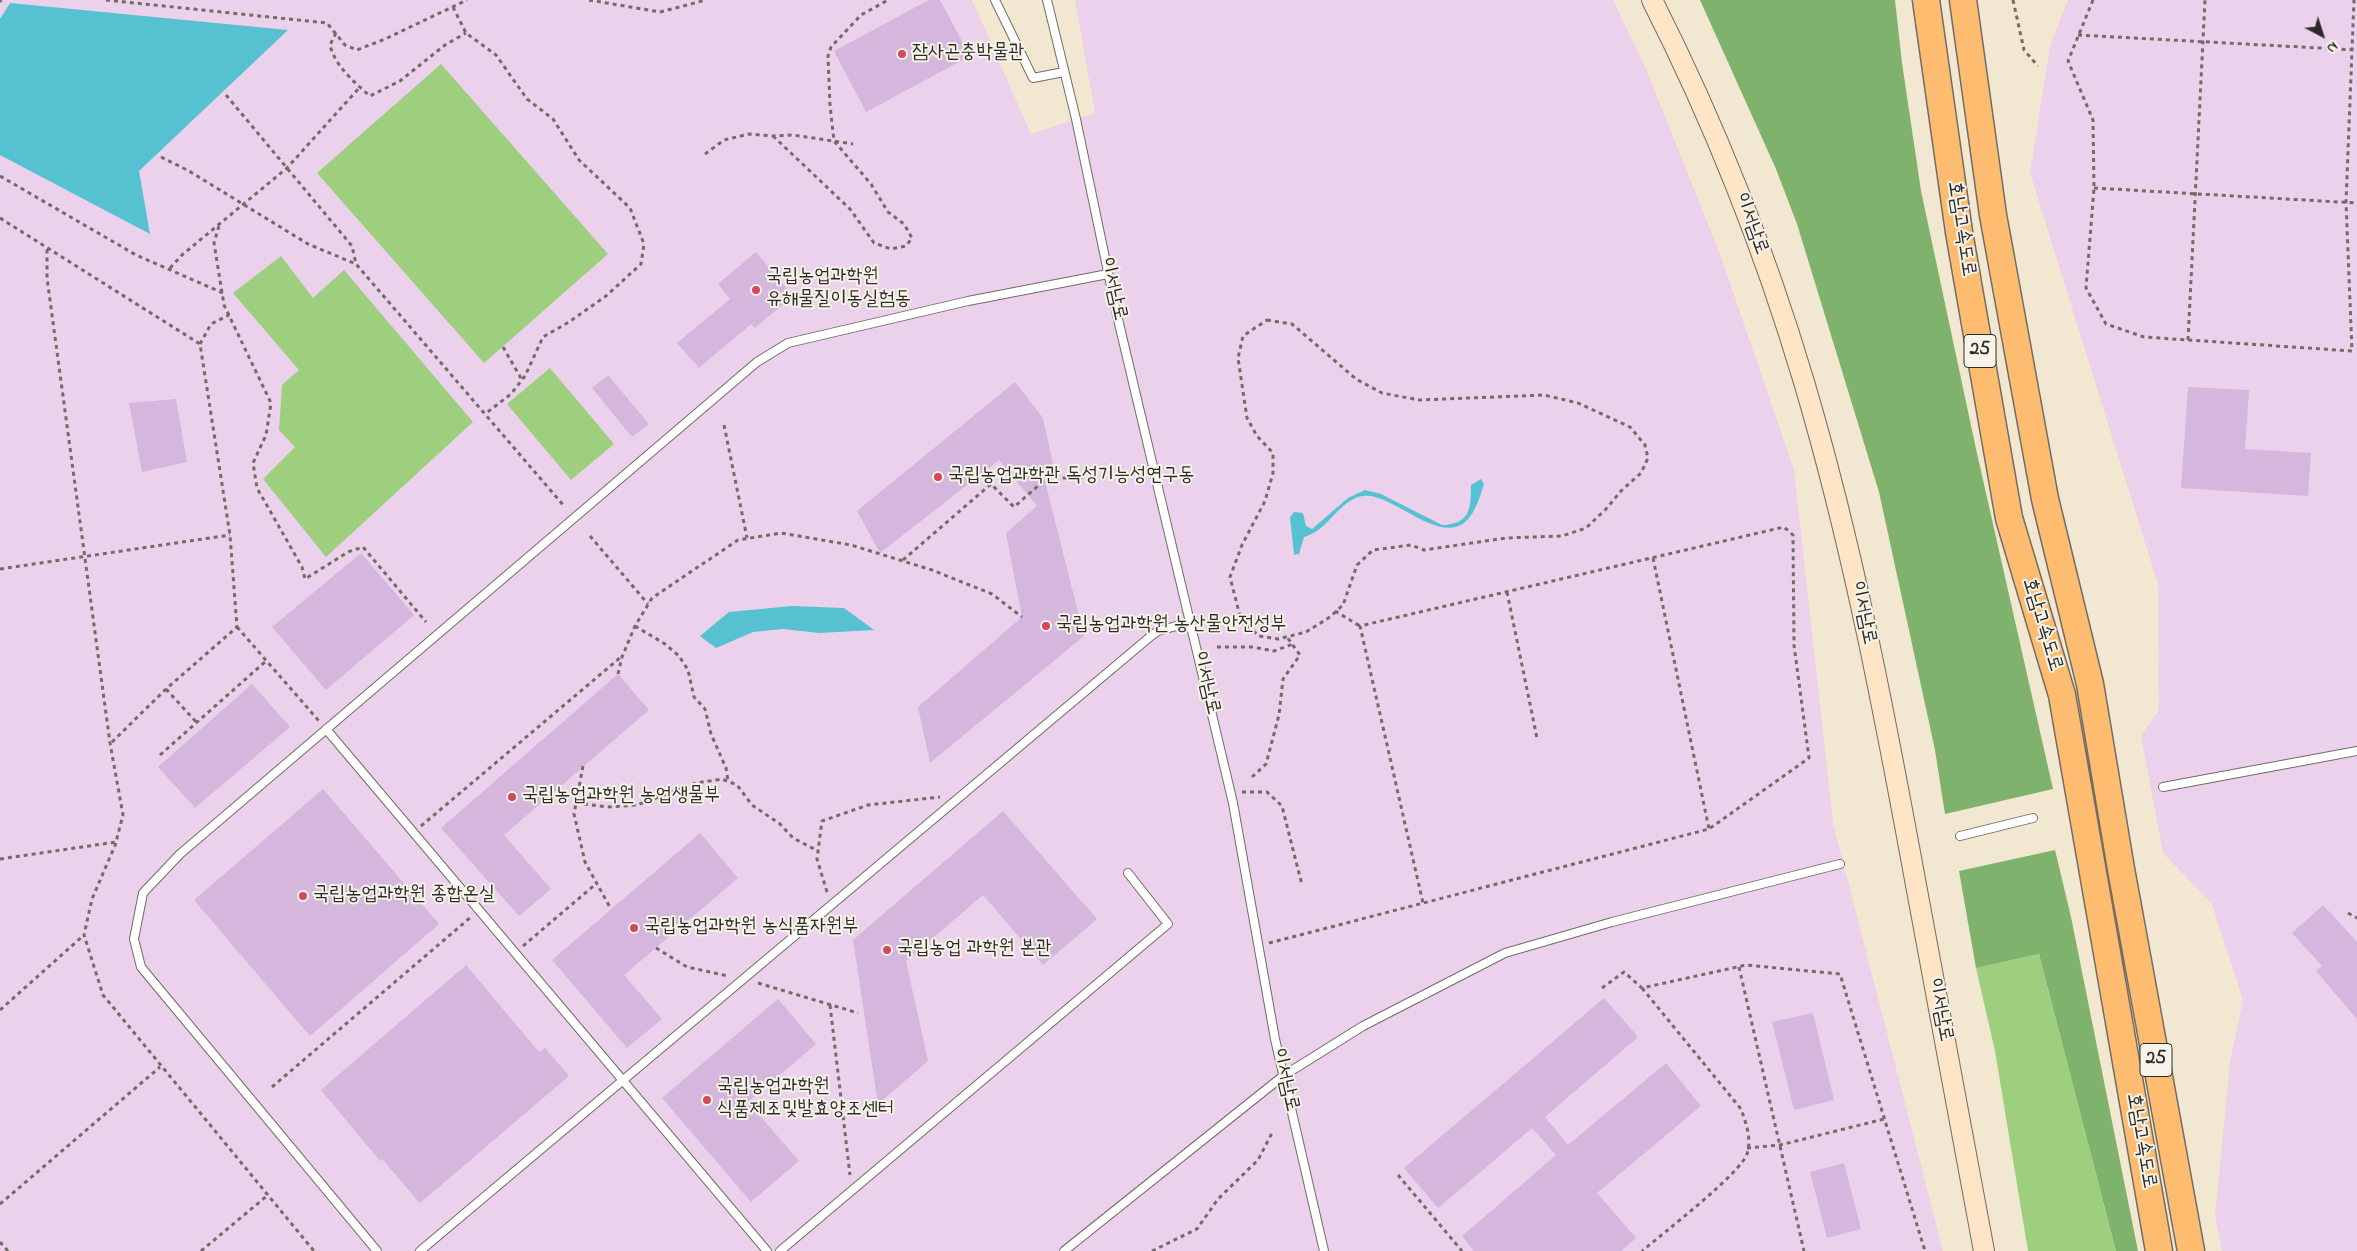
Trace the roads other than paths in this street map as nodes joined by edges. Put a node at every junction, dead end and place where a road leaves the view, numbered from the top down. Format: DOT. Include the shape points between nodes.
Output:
graph roads {
  1 [pos="995,0"];
  2 [pos="1047,0"];
  3 [pos="1652,0"];
  4 [pos="1909,0"];
  5 [pos="1926,0"];
  6 [pos="1963,0"];
  7 [pos="1936,60"];
  8 [pos="1064,72"];
  9 [pos="1108,274"];
  10 [pos="1191,622"];
  11 [pos="326,729"];
  12 [pos="2357,751"];
  13 [pos="2163,787"];
  14 [pos="2033,818"];
  15 [pos="1960,836"];
  16 [pos="1840,864"];
  17 [pos="1128,873"];
  18 [pos="1283,1076"];
  19 [pos="622,1079"];
  20 [pos="378,1251"];
  21 [pos="420,1251"];
  22 [pos="767,1251"];
  23 [pos="780,1251"];
  24 [pos="1064,1251"];
  25 [pos="1324,1251"];
  26 [pos="1984,1251"];
  27 [pos="2159,1251"];
  28 [pos="2191,1251"];
  1 -- 8 [label="lane" via="1033,78"];
  2 -- 8 [label="lane, 이서남로"];
  3 -- 26 [label="main road, 이서남로" via="1674,42 1745,207 1804,380 1846,538 1903,808"];
  4 -- 7 [label="highway" via="1923,60"];
  5 -- 7 [label="highway, 호남고속도로 / 25"];
  6 -- 28 [label="highway, 호남고속도로 / 25" via="1994,224 2045,498 2090,684"];
  7 -- 27 [label="highway, 호남고속도로 / 25" via="1959,232 2009,518 2062,695"];
  8 -- 9 [label="lane, 이서남로"];
  9 -- 10 [label="lane, 이서남로"];
  9 -- 11 [label="lane" via="968,301 788,343 757,362"];
  10 -- 18 [label="lane, 이서남로" via="1231,792"];
  10 -- 19 [label="lane" via="1151,636"];
  11 -- 19 [label="lane"];
  11 -- 20 [label="lane" via="180,854 143,892 134,939 141,967"];
  12 -- 13 [label="lane"];
  14 -- 15 [label="lane"];
  16 -- 18 [label="lane" via="1505,953 1363,1026"];
  17 -- 23 [label="lane" via="1168,924"];
  18 -- 24 [label="lane"];
  18 -- 25 [label="lane, 이서남로"];
  19 -- 21 [label="lane"];
  19 -- 22 [label="lane"];
}
